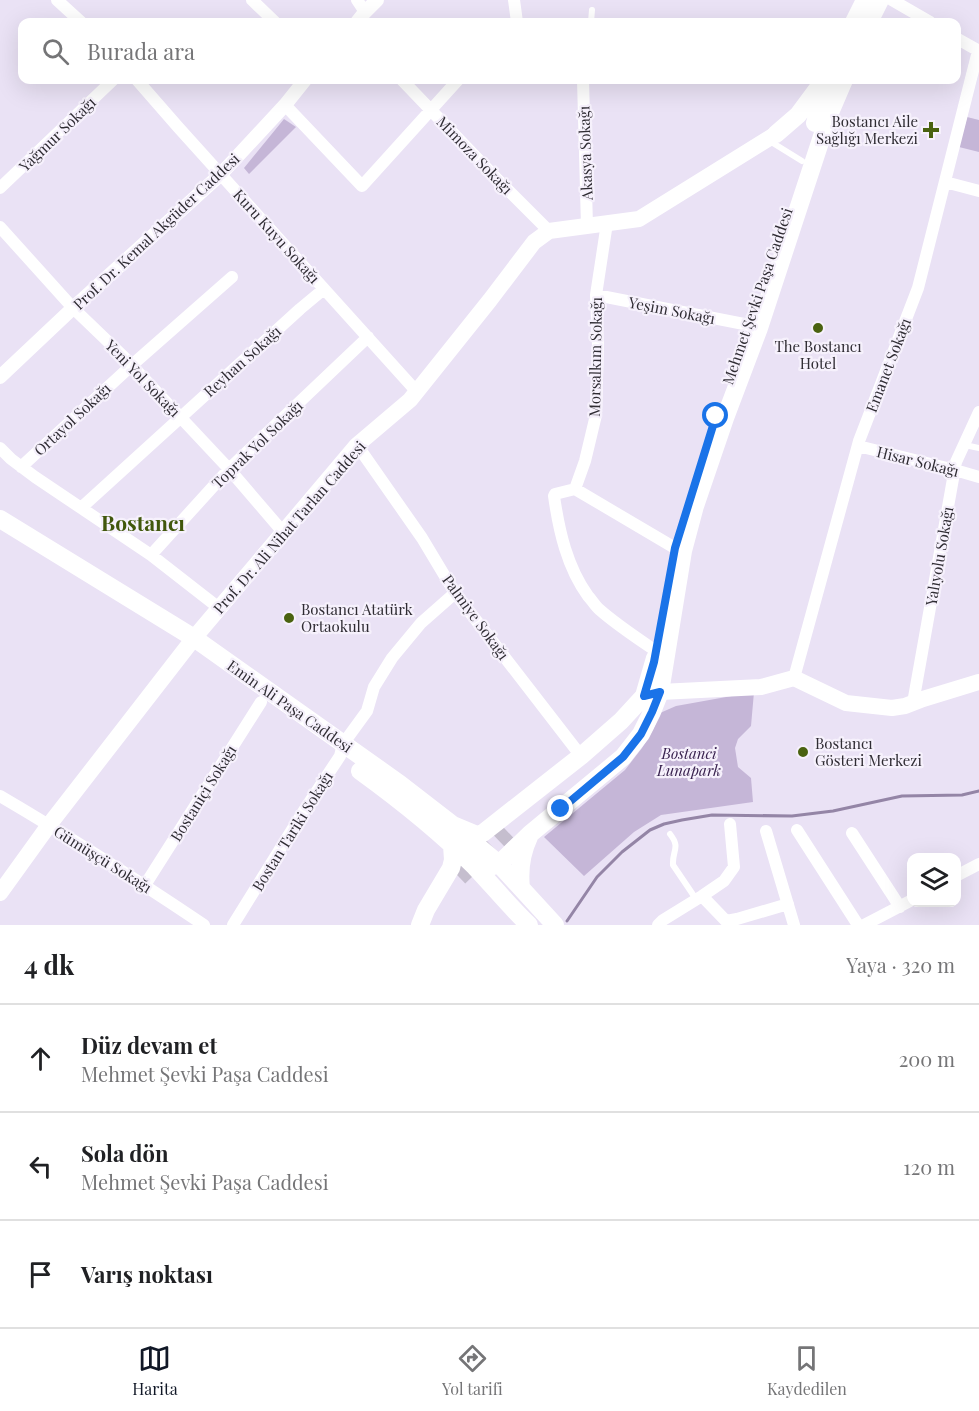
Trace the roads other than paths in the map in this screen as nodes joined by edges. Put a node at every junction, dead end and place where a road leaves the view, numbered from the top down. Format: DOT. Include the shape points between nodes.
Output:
graph roads {
  1 [pos="57,0"];
  2 [pos="252,0"];
  3 [pos="357,0"];
  4 [pos="377,0"];
  5 [pos="514,0"];
  6 [pos="865,0"];
  7 [pos="880,0"];
  8 [pos="892,0"];
  9 [pos="592,10"];
  10 [pos="361,17"];
  11 [pos="77,18"];
  12 [pos="271,18"];
  13 [pos="516,18"];
  14 [pos="591,18"];
  15 [pos="856,18"];
  16 [pos="871,18"];
  17 [pos="923,18"];
  18 [pos="961,40"];
  19 [pos="979,51"];
  20 [pos="109,84"];
  21 [pos="141,84"];
  22 [pos="302,84"];
  23 [pos="406,84"];
  24 [pos="454,84"];
  25 [pos="583,84"];
  26 [pos="820,84"];
  27 [pos="828,84"];
  28 [pos="842,84"];
  29 [pos="285,105"];
  30 [pos="431,110"];
  31 [pos="822,118"];
  32 [pos="772,137"];
  33 [pos="802,161"];
  34 [pos="221,174"];
  35 [pos="945,182"];
  36 [pos="0,188"];
  37 [pos="979,191"];
  38 [pos="607,223"];
  39 [pos="587,226"];
  40 [pos="0,227"];
  41 [pos="549,231"];
  42 [pos="232,277"];
  43 [pos="324,289"];
  44 [pos="596,295"];
  45 [pos="73,308"];
  46 [pos="749,325"];
  47 [pos="368,337"];
  48 [pos="132,365"];
  49 [pos="0,377"];
  50 [pos="417,392"];
  51 [pos="979,412"];
  52 [pos="181,417"];
  53 [pos="357,445"];
  54 [pos="964,445"];
  55 [pos="858,446"];
  56 [pos="0,448"];
  57 [pos="979,448"];
  58 [pos="21,467"];
  59 [pos="229,469"];
  60 [pos="955,470"];
  61 [pos="979,477"];
  62 [pos="575,489"];
  63 [pos="81,508"];
  64 [pos="0,519"];
  65 [pos="0,531"];
  66 [pos="283,532"];
  67 [pos="675,548"];
  68 [pos="151,555"];
  69 [pos="455,593"];
  70 [pos="219,608"];
  71 [pos="190,642"];
  72 [pos="656,651"];
  73 [pos="794,678"];
  74 [pos="979,682"];
  75 [pos="652,694"];
  76 [pos="261,702"];
  77 [pos="913,703"];
  78 [pos="341,750"];
  79 [pos="581,756"];
  80 [pos="0,796"];
  81 [pos="730,824"];
  82 [pos="49,825"];
  83 [pos="453,825"];
  84 [pos="502,827"];
  85 [pos="797,830"];
  86 [pos="766,831"];
  87 [pos="852,833"];
  88 [pos="530,834"];
  89 [pos="670,834"];
  90 [pos="452,845"];
  91 [pos="499,864"];
  92 [pos="979,864"];
  93 [pos="475,867"];
  94 [pos="961,874"];
  95 [pos="459,877"];
  96 [pos="145,885"];
  97 [pos="521,888"];
  98 [pos="0,893"];
  99 [pos="699,898"];
  100 [pos="907,903"];
  101 [pos="788,904"];
  102 [pos="900,907"];
  103 [pos="723,923"];
  104 [pos="204,925"];
  105 [pos="233,925"];
  106 [pos="420,925"];
  107 [pos="425,925"];
  108 [pos="529,925"];
  109 [pos="555,925"];
  110 [pos="658,925"];
  111 [pos="794,925"];
  112 [pos="858,925"];
  113 [pos="864,925"];
  1 -- 11 [label="street"];
  2 -- 12 [label="street"];
  3 -- 10 [label="street"];
  4 -- 10 [label="street"];
  5 -- 13 [label="street"];
  6 -- 15 [label="main road"];
  7 -- 16 [label="main road"];
  8 -- 17 [label="street"];
  9 -- 14 [label="lane"];
  18 -- 19 [label="street"];
  19 -- 35 [label="street, Emanet Sokağı"];
  20 -- 36 [label="street, Yağmur Sokağı"];
  21 -- 34 [label="street, Kuru Kuyu Sokağı"];
  22 -- 29 [label="street, Prof. Dr. Kemal Akgüder Caddesi"];
  23 -- 30 [label="street, Mimoza Sokağı"];
  24 -- 30 [label="street"];
  25 -- 39 [label="street, Akasya Sokağı"];
  26 -- 32 [label="main road" via="798,115"];
  27 -- 31 [label="main road, Mehmet Şevki Paşa Caddesi"];
  28 -- 31 [label="main road"];
  29 -- 30 [label="street" via="362,186"];
  29 -- 34 [label="street, Prof. Dr. Kemal Akgüder Caddesi"];
  30 -- 41 [label="street, Mimoza Sokağı"];
  31 -- 32 [label="main road"];
  31 -- 33 [label="main road, Mehmet Şevki Paşa Caddesi"];
  31 -- 75 [label="main road, Mehmet Şevki Paşa Caddesi" via="759,328 695,506"];
  32 -- 33 [label="lane"];
  32 -- 38 [label="main road" via="639,219"];
  33 -- 46 [label="main road, Mehmet Şevki Paşa Caddesi"];
  34 -- 43 [label="street, Kuru Kuyu Sokağı"];
  34 -- 45 [label="street, Prof. Dr. Kemal Akgüder Caddesi"];
  35 -- 37 [label="street"];
  35 -- 55 [label="street, Emanet Sokağı" via="918,288"];
  38 -- 39 [label="main road"];
  38 -- 44 [label="street, Morsalkım Sokağı"];
  39 -- 41 [label="main road"];
  40 -- 45 [label="street, Yeni Yol Sokağı"];
  41 -- 50 [label="main road, Prof. Dr. Ali Nihat Tarlan Caddesi" via="534,242"];
  42 -- 48 [label="street, Ortayol Sokağı"];
  43 -- 47 [label="street, Kuru Kuyu Sokağı"];
  43 -- 52 [label="street, Reyhan Sokağı"];
  44 -- 46 [label="street, Yeşim Sokağı"];
  44 -- 62 [label="street, Morsalkım Sokağı" via="596,415"];
  45 -- 48 [label="street, Yeni Yol Sokağı"];
  45 -- 49 [label="street, Prof. Dr. Kemal Akgüder Caddesi"];
  46 -- 67 [label="main road, Mehmet Şevki Paşa Caddesi"];
  47 -- 50 [label="street, Kuru Kuyu Sokağı"];
  47 -- 59 [label="street, Toprak Yol Sokağı"];
  48 -- 52 [label="street, Yeni Yol Sokağı"];
  48 -- 58 [label="street, Ortayol Sokağı"];
  50 -- 53 [label="main road, Prof. Dr. Ali Nihat Tarlan Caddesi"];
  51 -- 54 [label="street, Yalıyolu Sokağı"];
  52 -- 59 [label="street, Yeni Yol Sokağı"];
  52 -- 63 [label="street, Reyhan Sokağı"];
  53 -- 66 [label="main road, Prof. Dr. Ali Nihat Tarlan Caddesi"];
  53 -- 69 [label="street, Palmiye Sokağı"];
  54 -- 57 [label="lane"];
  54 -- 60 [label="street, Yalıyolu Sokağı"];
  55 -- 60 [label="street, Hisar Sokağı"];
  55 -- 73 [label="street, Emanet Sokağı"];
  56 -- 58 [label="street"];
  58 -- 63 [label="street"];
  59 -- 66 [label="street, Yeni Yol Sokağı"];
  59 -- 68 [label="street, Toprak Yol Sokağı"];
  60 -- 61 [label="street, Hisar Sokağı"];
  60 -- 77 [label="street, Yalıyolu Sokağı"];
  62 -- 67 [label="street"];
  62 -- 72 [label="street" via="554,496 558,526 581,586 598,609"];
  63 -- 68 [label="street"];
  64 -- 71 [label="main road, Emin Ali Paşa Caddesi"];
  65 -- 71 [label="main road, Emin Ali Paşa Caddesi"];
  66 -- 70 [label="main road, Prof. Dr. Ali Nihat Tarlan Caddesi"];
  67 -- 72 [label="main road, Mehmet Şevki Paşa Caddesi"];
  68 -- 70 [label="street"];
  69 -- 78 [label="street, Bostan Tariki Sokağı" via="421,622 392,658 374,687 367,711"];
  69 -- 79 [label="street, Palmiye Sokağı"];
  70 -- 71 [label="main road, Prof. Dr. Ali Nihat Tarlan Caddesi"];
  71 -- 76 [label="main road, Emin Ali Paşa Caddesi"];
  71 -- 78 [label="main road, Emin Ali Paşa Caddesi"];
  71 -- 82 [label="main road, Prof. Dr. Ali Nihat Tarlan Caddesi"];
  72 -- 75 [label="main road, Mehmet Şevki Paşa Caddesi" via="650,676"];
  73 -- 75 [label="main road" via="762,687"];
  73 -- 77 [label="main road" via="846,703 892,708"];
  74 -- 77 [label="main road"];
  75 -- 79 [label="main road, Mehmet Şevki Paşa Caddesi"];
  75 -- 84 [label="main road" via="635,719 576,774"];
  75 -- 88 [label="main road, Mehmet Şevki Paşa Caddesi" via="652,712 623,757"];
  76 -- 78 [label="main road, Emin Ali Paşa Caddesi"];
  76 -- 96 [label="street, Bostaniçi Sokağı"];
  78 -- 83 [label="main road, Emin Ali Paşa Caddesi" via="400,784"];
  78 -- 90 [label="main road, Emin Ali Paşa Caddesi"];
  78 -- 105 [label="street, Bostan Tariki Sokağı"];
  79 -- 84 [label="main road, Mehmet Şevki Paşa Caddesi"];
  80 -- 82 [label="street, Gümüşçü Sokağı"];
  81 -- 99 [label="street" via="735,867 724,881"];
  82 -- 96 [label="street, Gümüşçü Sokağı"];
  82 -- 98 [label="main road, Prof. Dr. Ali Nihat Tarlan Caddesi"];
  83 -- 84 [label="main road, Mehmet Şevki Paşa Caddesi" via="477,835"];
  83 -- 91 [label="main road, Emin Ali Paşa Caddesi"];
  84 -- 88 [label="main road" via="491,834 500,848 512,846"];
  85 -- 112 [label="street"];
  86 -- 101 [label="street"];
  87 -- 102 [label="street"];
  88 -- 91 [label="main road, Mehmet Şevki Paşa Caddesi"];
  88 -- 97 [label="main road" via="521,859"];
  89 -- 99 [label="lane" via="676,844 673,865"];
  90 -- 93 [label="main road, Emin Ali Paşa Caddesi"];
  90 -- 106 [label="main road" via="451,868"];
  91 -- 93 [label="main road"];
  91 -- 97 [label="main road, Emin Ali Paşa Caddesi"];
  92 -- 94 [label="street"];
  93 -- 108 [label="main road, Emin Ali Paşa Caddesi"];
  95 -- 107 [label="main road"];
  96 -- 104 [label="street, Gümüşçü Sokağı"];
  97 -- 109 [label="main road, Emin Ali Paşa Caddesi"];
  99 -- 103 [label="street"];
  99 -- 110 [label="street"];
  100 -- 102 [label="street"];
  101 -- 103 [label="street"];
  101 -- 111 [label="street"];
  102 -- 113 [label="street"];
}
